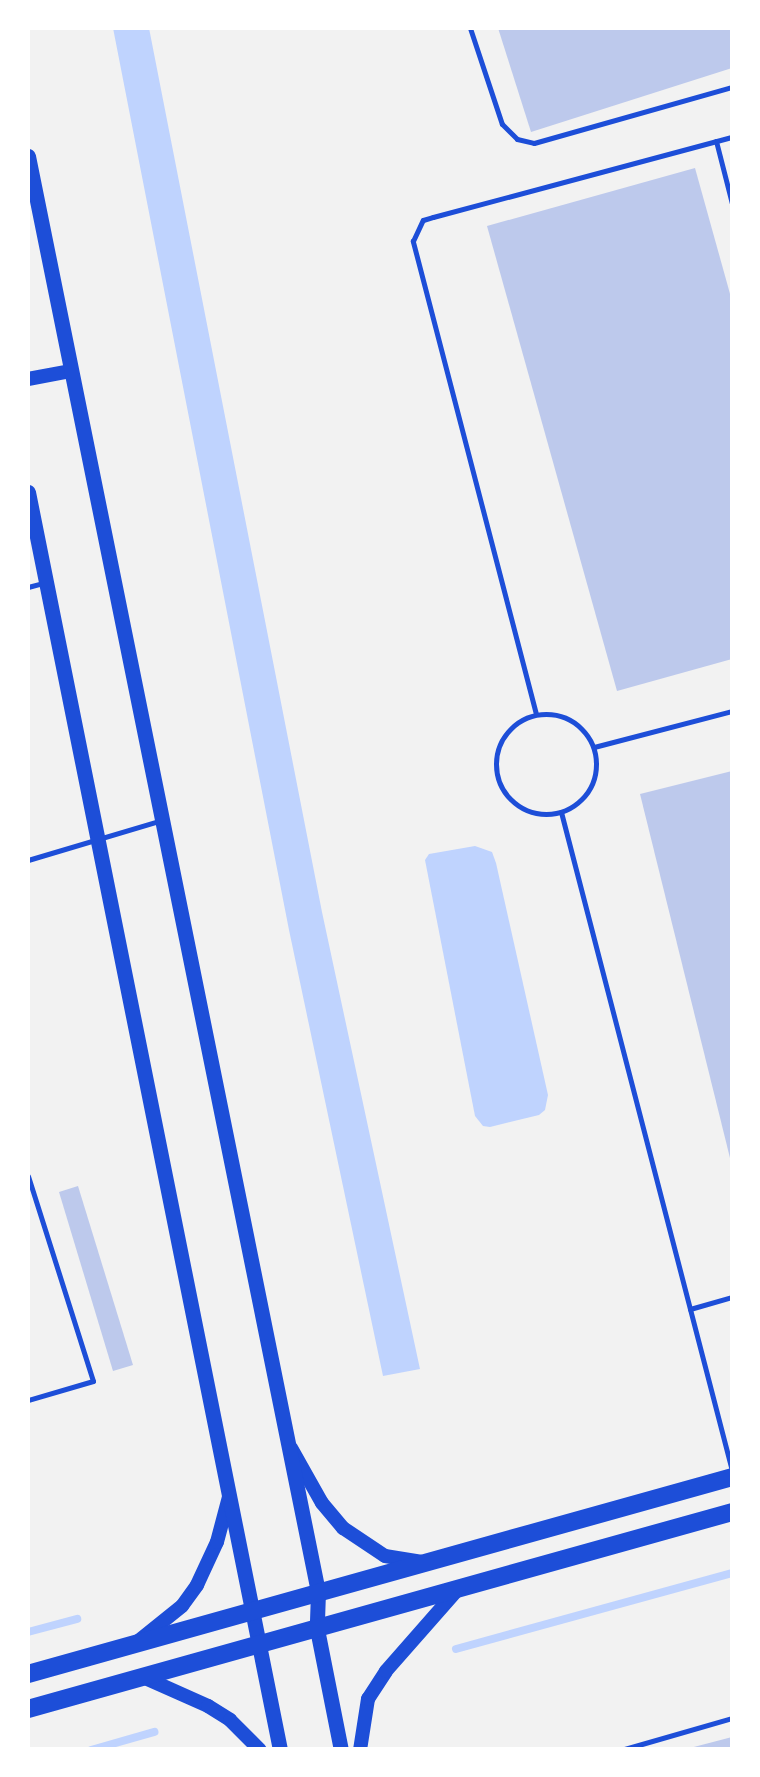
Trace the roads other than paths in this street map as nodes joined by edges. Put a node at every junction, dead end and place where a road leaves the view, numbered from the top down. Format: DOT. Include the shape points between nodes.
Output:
graph roads {
  1 [pos="470,28"];
  2 [pos="732,87"];
  3 [pos="732,136"];
  4 [pos="716,141"];
  5 [pos="28,156"];
  6 [pos="732,204"];
  7 [pos="71,371"];
  8 [pos="28,379"];
  9 [pos="28,492"];
  10 [pos="46,582"];
  11 [pos="28,588"];
  12 [pos="732,711"];
  13 [pos="536,714"];
  14 [pos="594,747"];
  15 [pos="561,812"];
  16 [pos="162,820"];
  17 [pos="98,839"];
  18 [pos="28,860"];
  19 [pos="28,1176"];
  20 [pos="732,1297"];
  21 [pos="690,1309"];
  22 [pos="28,1400"];
  23 [pos="287,1442"];
  24 [pos="732,1475"];
  25 [pos="231,1492"];
  26 [pos="732,1512"];
  27 [pos="422,1562"];
  28 [pos="458,1589"];
  29 [pos="318,1592"];
  30 [pos="255,1611"];
  31 [pos="317,1629"];
  32 [pos="133,1644"];
  33 [pos="260,1644"];
  34 [pos="28,1674"];
  35 [pos="144,1677"];
  36 [pos="28,1709"];
  37 [pos="732,1718"];
  38 [pos="260,1750"];
  39 [pos="280,1750"];
  40 [pos="341,1750"];
  41 [pos="360,1750"];
  42 [pos="621,1750"];
  1 -- 2 [label="lane" via="502,124 517,140 534,143"];
  3 -- 4 [label="lane"];
  4 -- 6 [label="lane"];
  4 -- 13 [label="lane" via="423,220 413,241"];
  5 -- 7 [label="main road"];
  7 -- 8 [label="street"];
  7 -- 16 [label="main road"];
  9 -- 10 [label="main road"];
  10 -- 11 [label="lane"];
  10 -- 17 [label="main road"];
  12 -- 14 [label="lane"];
  13 -- 14 [label="lane" via="574,721"];
  13 -- 15 [label="lane" via="502,739 496,772 502,788 527,811"];
  14 -- 15 [label="lane" via="597,763 587,794"];
  15 -- 21 [label="lane"];
  16 -- 17 [label="lane"];
  16 -- 23 [label="main road"];
  17 -- 18 [label="lane"];
  17 -- 25 [label="main road"];
  19 -- 22 [label="lane" via="93,1380"];
  20 -- 21 [label="lane"];
  21 -- 24 [label="lane"];
  23 -- 27 [label="street" via="343,1528 385,1556"];
  23 -- 29 [label="main road"];
  24 -- 27 [label="main road"];
  25 -- 30 [label="main road"];
  25 -- 32 [label="street" via="197,1585 182,1606"];
  26 -- 28 [label="main road"];
  27 -- 29 [label="main road"];
  28 -- 31 [label="main road"];
  28 -- 41 [label="street" via="402,1648 368,1699"];
  29 -- 30 [label="main road"];
  29 -- 31 [label="main road"];
  30 -- 32 [label="main road"];
  30 -- 33 [label="main road"];
  31 -- 33 [label="main road"];
  31 -- 40 [label="main road"];
  32 -- 34 [label="main road"];
  33 -- 35 [label="main road"];
  33 -- 39 [label="main road"];
  35 -- 36 [label="main road"];
  35 -- 38 [label="street" via="208,1706"];
  37 -- 42 [label="lane"];
}
